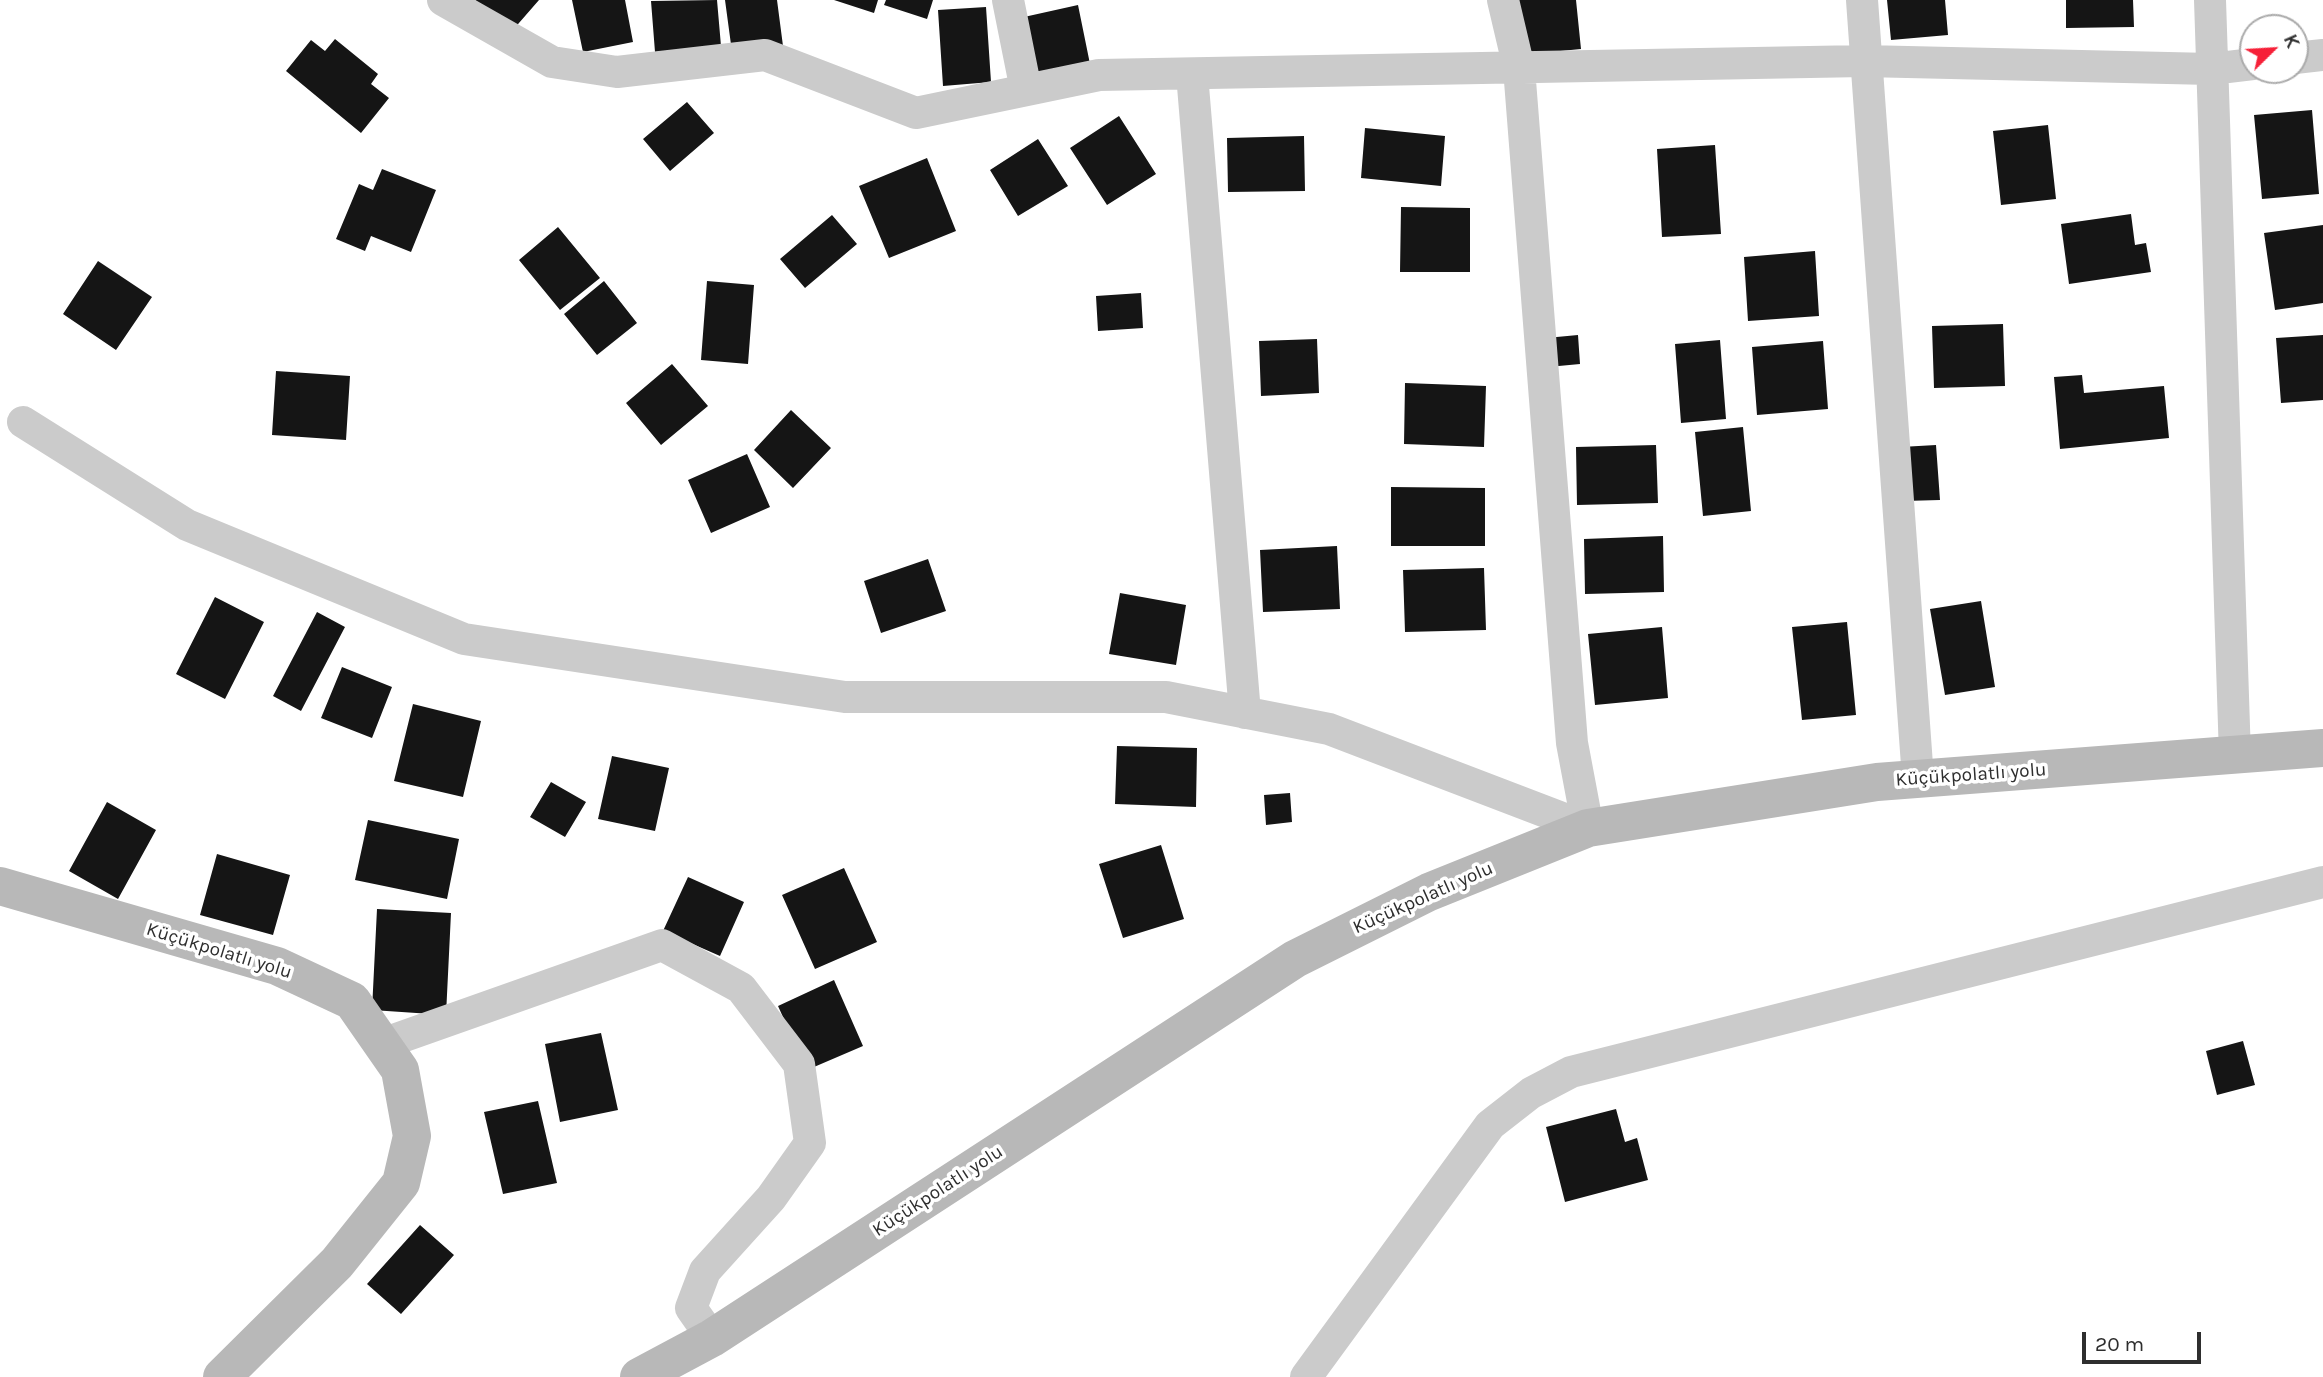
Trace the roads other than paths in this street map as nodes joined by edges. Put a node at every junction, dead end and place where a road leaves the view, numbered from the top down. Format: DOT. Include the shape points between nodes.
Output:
graph roads {
  1 [pos="443,0"];
  2 [pos="1008,0"];
  3 [pos="1503,0"];
  4 [pos="1862,0"];
  5 [pos="2210,0"];
  6 [pos="1864,61"];
  7 [pos="2239,66"];
  8 [pos="1519,68"];
  9 [pos="2211,69"];
  10 [pos="1192,74"];
  11 [pos="1026,90"];
  12 [pos="23,422"];
  13 [pos="1245,713"];
  14 [pos="2323,748"];
  15 [pos="2235,756"];
  16 [pos="1918,779"];
  17 [pos="1588,828"];
  18 [pos="2323,882"];
  19 [pos="0,886"];
  20 [pos="382,1044"];
  21 [pos="712,1338"];
  22 [pos="222,1377"];
  23 [pos="639,1377"];
  24 [pos="1306,1377"];
  1 -- 11 [label="street" via="552,62 617,72 765,55 916,113"];
  2 -- 11 [label="street"];
  3 -- 8 [label="street"];
  4 -- 6 [label="street"];
  5 -- 9 [label="street"];
  6 -- 8 [label="street"];
  6 -- 9 [label="street"];
  6 -- 16 [label="street"];
  7 -- 9 [label="street"];
  8 -- 10 [label="street"];
  8 -- 17 [label="street" via="1572,743"];
  9 -- 15 [label="street"];
  10 -- 11 [label="street" via="1099,75"];
  10 -- 13 [label="street"];
  12 -- 13 [label="street" via="187,525 464,639 845,697 1166,697"];
  13 -- 17 [label="street" via="1329,729"];
  14 -- 15 [label="street, Küçükpolatlı yolu"];
  15 -- 16 [label="street, Küçükpolatlı yolu"];
  16 -- 17 [label="street, Küçükpolatlı yolu"];
  17 -- 21 [label="street, Küçükpolatlı yolu" via="1429,892 1295,959"];
  18 -- 24 [label="street" via="1570,1072 1531,1093 1490,1125"];
  19 -- 20 [label="street, Küçükpolatlı yolu" via="277,965 352,1001"];
  20 -- 21 [label="street" via="662,945 741,988 799,1064 810,1143 771,1198 705,1271 691,1308"];
  20 -- 22 [label="street, Küçükpolatlı yolu" via="400,1070 412,1136 401,1183 337,1263"];
  21 -- 23 [label="street, Küçükpolatlı yolu"];
}
